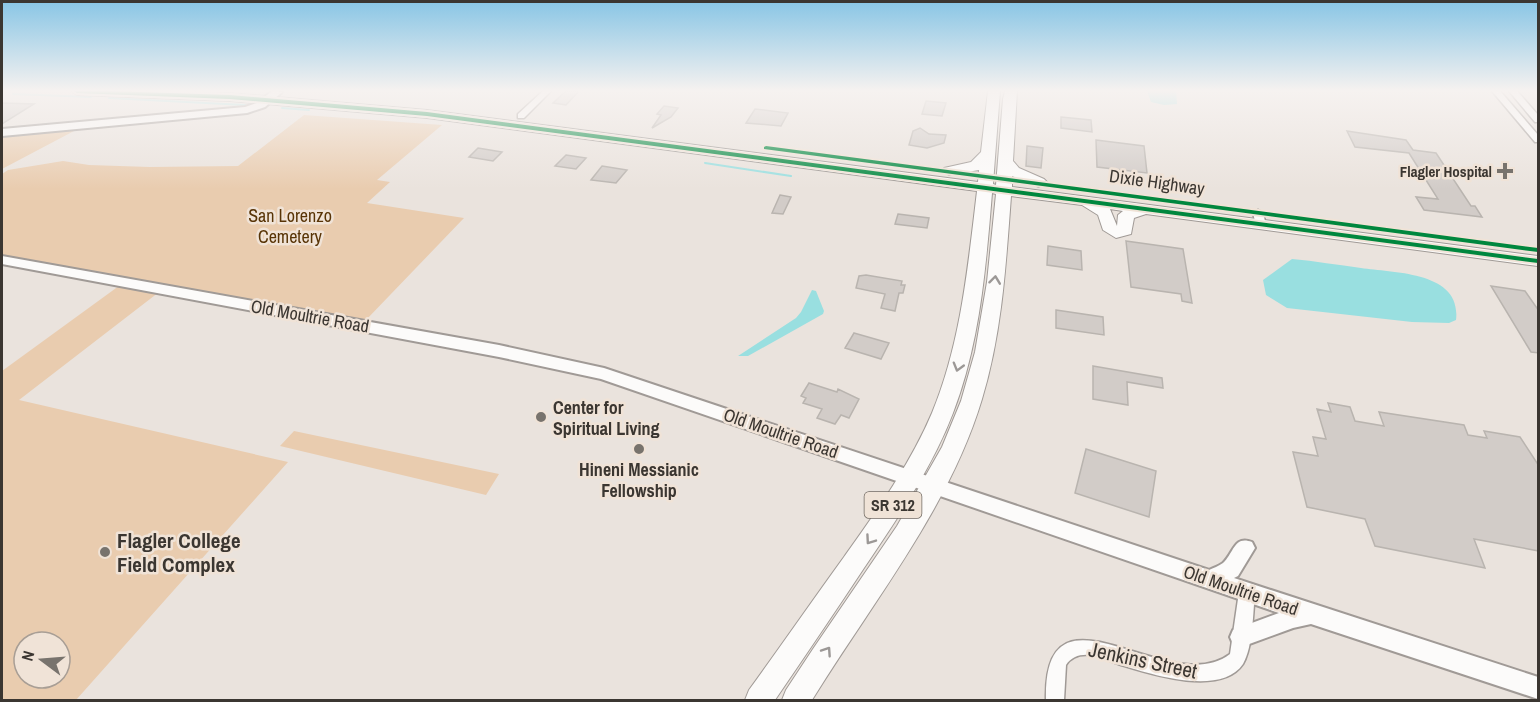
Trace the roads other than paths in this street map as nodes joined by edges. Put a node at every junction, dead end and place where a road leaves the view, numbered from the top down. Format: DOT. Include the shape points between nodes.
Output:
graph roads {
  1 [pos="102,124"];
  2 [pos="537,124"];
  3 [pos="559,124"];
  4 [pos="991,124"];
  5 [pos="1007,124"];
  6 [pos="1525,124"];
  7 [pos="2,133"];
  8 [pos="1539,140"];
  9 [pos="988,153"];
  10 [pos="1006,161"];
  11 [pos="948,177"];
  12 [pos="985,182"];
  13 [pos="1004,184"];
  14 [pos="1043,189"];
  15 [pos="1077,201"];
  16 [pos="1146,209"];
  17 [pos="1002,210"];
  18 [pos="982,212"];
  19 [pos="1260,219"];
  20 [pos="1539,250"];
  21 [pos="2,260"];
  22 [pos="1539,261"];
  23 [pos="980,311"];
  24 [pos="922,481"];
  25 [pos="1245,548"];
  26 [pos="1210,579"];
  27 [pos="1248,592"];
  28 [pos="1312,614"];
  29 [pos="1241,637"];
  30 [pos="1539,688"];
  31 [pos="759,700"];
  32 [pos="796,700"];
  33 [pos="1055,700"];
  1 -- 7 [label="main road"];
  2 -- 11 [label="main road, Dixie Highway"];
  3 -- 11 [label="main road, Dixie Highway" via="657,134"];
  4 -- 9 [label="main road, SR 312"];
  5 -- 10 [label="main road, SR 312"];
  6 -- 8 [label="street"];
  9 -- 11 [label="main road" via="976,166"];
  9 -- 12 [label="main road, SR 312"];
  10 -- 13 [label="main road, SR 312"];
  10 -- 14 [label="main road" via="1014,171"];
  11 -- 12 [label="main road, Dixie Highway"];
  11 -- 18 [label="main road" via="977,201"];
  12 -- 13 [label="main road, Dixie Highway"];
  12 -- 18 [label="main road, SR 312"];
  13 -- 14 [label="main road, Dixie Highway"];
  13 -- 17 [label="main road, SR 312"];
  14 -- 15 [label="main road, Dixie Highway"];
  14 -- 17 [label="main road"];
  14 -- 19 [label="main road, Dixie Highway"];
  15 -- 16 [label="main road, Dixie Highway"];
  15 -- 16 [label="main road" via="1105,211 1109,227 1116,233 1125,231 1126,215"];
  16 -- 19 [label="main road, Dixie Highway"];
  23 -- 17 [label="main road, SR 312, one-way"];
  18 -- 23 [label="main road, SR 312"];
  19 -- 20 [label="main road, Dixie Highway"];
  19 -- 22 [label="main road, Dixie Highway"];
  21 -- 24 [label="main road, Old Moultrie Road" via="564,363"];
  23 -- 24 [label="main road, SR 312"];
  24 -- 26 [label="main road, Old Moultrie Road"];
  24 -- 31 [label="main road, SR 312, one-way"];
  32 -- 24 [label="main road, SR 312, one-way" via="912,524"];
  25 -- 26 [label="main road" via="1230,570"];
  26 -- 27 [label="main road, Old Moultrie Road"];
  27 -- 28 [label="main road, Old Moultrie Road"];
  27 -- 29 [label="street, Jenkins Street"];
  28 -- 29 [label="main road"];
  28 -- 30 [label="main road, Old Moultrie Road"];
  29 -- 33 [label="street, Jenkins Street" via="1235,661 1201,675 1077,647 1061,656 1056,665"];
}
